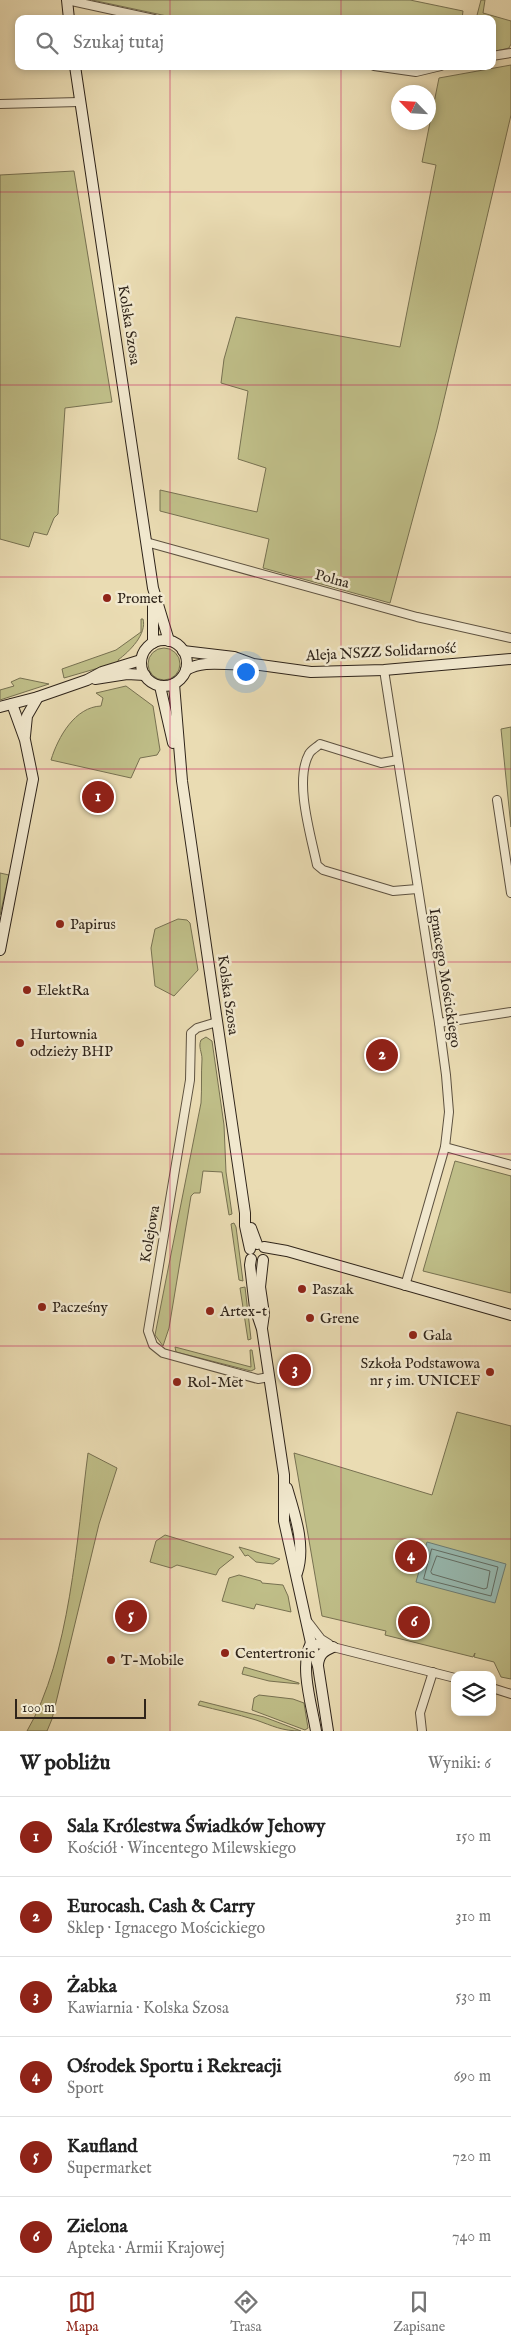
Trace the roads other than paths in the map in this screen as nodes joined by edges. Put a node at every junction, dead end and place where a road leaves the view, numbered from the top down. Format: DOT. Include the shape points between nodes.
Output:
graph roads {
  1 [pos="67,0"];
  2 [pos="69,15"];
  3 [pos="136,15"];
  4 [pos="511,53"];
  5 [pos="496,55"];
  6 [pos="75,70"];
  7 [pos="402,70"];
  8 [pos="424,70"];
  9 [pos="79,102"];
  10 [pos="0,104"];
  11 [pos="146,542"];
  12 [pos="153,588"];
  13 [pos="511,638"];
  14 [pos="168,641"];
  15 [pos="153,643"];
  16 [pos="183,651"];
  17 [pos="511,659"];
  18 [pos="142,660"];
  19 [pos="253,664"];
  20 [pos="186,670"];
  21 [pos="384,670"];
  22 [pos="145,675"];
  23 [pos="86,680"];
  24 [pos="174,684"];
  25 [pos="160,686"];
  26 [pos="38,697"];
  27 [pos="12,704"];
  28 [pos="0,707"];
  29 [pos="25,740"];
  30 [pos="398,760"];
  31 [pos="182,781"];
  32 [pos="497,800"];
  33 [pos="417,889"];
  34 [pos="511,894"];
  35 [pos="0,950"];
  36 [pos="511,1012"];
  37 [pos="217,1022"];
  38 [pos="438,1023"];
  39 [pos="445,1147"];
  40 [pos="511,1165"];
  41 [pos="259,1252"];
  42 [pos="405,1286"];
  43 [pos="511,1315"];
  44 [pos="269,1377"];
  45 [pos="306,1616"];
  46 [pos="311,1643"];
  47 [pos="333,1646"];
  48 [pos="318,1666"];
  49 [pos="433,1672"];
  50 [pos="451,1677"];
  51 [pos="496,1689"];
  52 [pos="511,1694"];
  53 [pos="316,1731"];
  54 [pos="328,1731"];
  55 [pos="422,1731"];
  1 -- 2 [label="street"];
  1 -- 3 [label="street"];
  4 -- 5 [label="street"];
  6 -- 9 [label="street, Kolska Szosa"];
  7 -- 8 [label="street"];
  9 -- 10 [label="street"];
  9 -- 11 [label="street, Kolska Szosa"];
  11 -- 12 [label="street, Kolska Szosa"];
  11 -- 13 [label="street, Polna" via="416,616"];
  12 -- 14 [label="street, Kolska Szosa"];
  12 -- 15 [label="street, Kolska Szosa"];
  14 -- 15 [label="street"];
  14 -- 16 [label="street"];
  15 -- 18 [label="street" via="145,650"];
  16 -- 19 [label="street, Aleja NSZZ Solidarność" via="234,657"];
  16 -- 20 [label="street" via="187,660"];
  17 -- 21 [label="street, Aleja NSZZ Solidarność"];
  18 -- 22 [label="street"];
  18 -- 23 [label="street"];
  19 -- 20 [label="street, Aleja NSZZ Solidarność" via="210,663"];
  19 -- 21 [label="street, Aleja NSZZ Solidarność" via="311,672"];
  20 -- 24 [label="street"];
  21 -- 30 [label="street, Ignacego Mościckiego"];
  22 -- 23 [label="street" via="127,674"];
  22 -- 25 [label="street"];
  23 -- 26 [label="street"];
  24 -- 25 [label="street"];
  24 -- 31 [label="street, Kolska Szosa"];
  25 -- 31 [label="street, Kolska Szosa"];
  26 -- 27 [label="street"];
  26 -- 29 [label="street" via="27,716"];
  27 -- 28 [label="street"];
  27 -- 29 [label="street"];
  29 -- 35 [label="street" via="33,768 33,788"];
  30 -- 33 [label="street, Ignacego Mościckiego"];
  30 -- 33 [label="street" via="381,763 320,744 309,753 303,779 308,823 317,865 323,870 393,891"];
  31 -- 37 [label="street, Kolska Szosa"];
  32 -- 34 [label="street"];
  33 -- 38 [label="street, Ignacego Mościckiego"];
  36 -- 38 [label="street"];
  37 -- 41 [label="street, Kolska Szosa" via="245,1213"];
  37 -- 44 [label="street, Kolejowa" via="191,1033 190,1080 148,1331 153,1345 162,1353 258,1379"];
  38 -- 39 [label="street, Ignacego Mościckiego" via="449,1112"];
  39 -- 40 [label="street"];
  39 -- 42 [label="street, Ignacego Mościckiego"];
  41 -- 42 [label="street" via="276,1248"];
  41 -- 44 [label="street, Kolska Szosa" via="250,1265"];
  42 -- 43 [label="street"];
  44 -- 45 [label="street, Kolska Szosa" via="284,1475 284,1521"];
  45 -- 46 [label="street, Kolska Szosa"];
  45 -- 47 [label="street" via="321,1639"];
  46 -- 47 [label="street"];
  46 -- 48 [label="street, Kolska Szosa"];
  46 -- 53 [label="street, Kolska Szosa" via="306,1652 306,1668"];
  47 -- 48 [label="street" via="319,1657"];
  47 -- 49 [label="street"];
  48 -- 54 [label="street, Kolska Szosa"];
  49 -- 50 [label="street"];
  49 -- 55 [label="street" via="420,1713"];
  51 -- 52 [label="street"];
}
